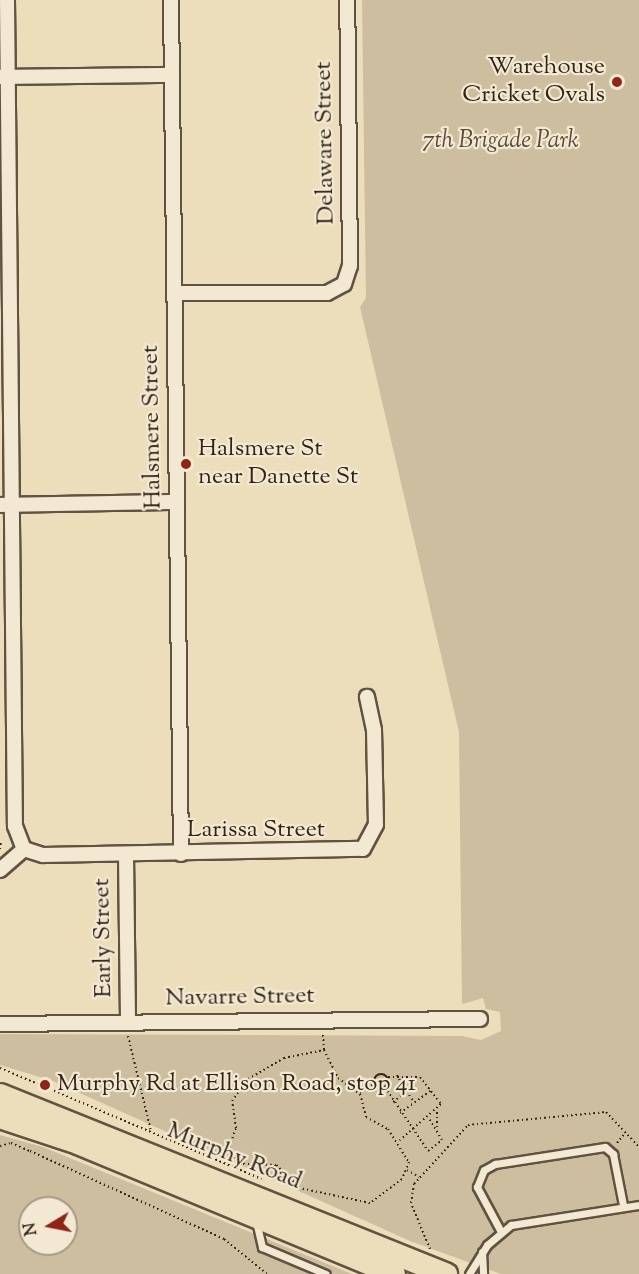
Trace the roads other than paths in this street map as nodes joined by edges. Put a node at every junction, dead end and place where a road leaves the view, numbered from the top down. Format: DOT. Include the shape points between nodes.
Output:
graph roads {
  1 [pos="7,0"];
  2 [pos="171,0"];
  3 [pos="347,0"];
  4 [pos="172,75"];
  5 [pos="4,77"];
  6 [pos="175,293"];
  7 [pos="177,502"];
  8 [pos="6,505"];
  9 [pos="367,697"];
  10 [pos="24,849"];
  11 [pos="181,854"];
  12 [pos="126,855"];
  13 [pos="0,870"];
  14 [pos="480,1019"];
  15 [pos="128,1022"];
  16 [pos="0,1024"];
  17 [pos="0,1095"];
  18 [pos="0,1117"];
  19 [pos="639,1204"];
  20 [pos="623,1205"];
  21 [pos="255,1217"];
  22 [pos="500,1230"];
  23 [pos="482,1252"];
  24 [pos="326,1274"];
  25 [pos="394,1274"];
  26 [pos="446,1274"];
  27 [pos="469,1274"];
  28 [pos="483,1274"];
  1 -- 5 [label="street"];
  2 -- 4 [label="street, Halsmere Street"];
  3 -- 6 [label="street, Delaware Street" via="350,266 344,284 327,293"];
  4 -- 5 [label="street"];
  4 -- 6 [label="street, Halsmere Street"];
  5 -- 8 [label="street"];
  6 -- 7 [label="street, Halsmere Street"];
  7 -- 8 [label="street"];
  7 -- 11 [label="street, Halsmere Street"];
  8 -- 10 [label="street" via="15,826"];
  9 -- 11 [label="street, Larissa Street" via="374,730 376,825 368,845 346,852"];
  10 -- 12 [label="street, Larissa Street" via="43,855"];
  10 -- 13 [label="street"];
  11 -- 12 [label="street, Larissa Street"];
  12 -- 15 [label="street, Early Street"];
  14 -- 15 [label="street, Navarre Street"];
  15 -- 16 [label="street, Navarre Street"];
  17 -- 26 [label="main road, Murphy Road"];
  18 -- 21 [label="main road, Murphy Road"];
  19 -- 20 [label="lane"];
  20 -- 22 [label="lane"];
  20 -- 22 [label="lane" via="612,1152 600,1147 484,1170 478,1193"];
  21 -- 24 [label="lane" via="262,1247"];
  21 -- 25 [label="main road, Murphy Road"];
  22 -- 23 [label="lane"];
  23 -- 27 [label="lane"];
  23 -- 28 [label="lane"];
}
